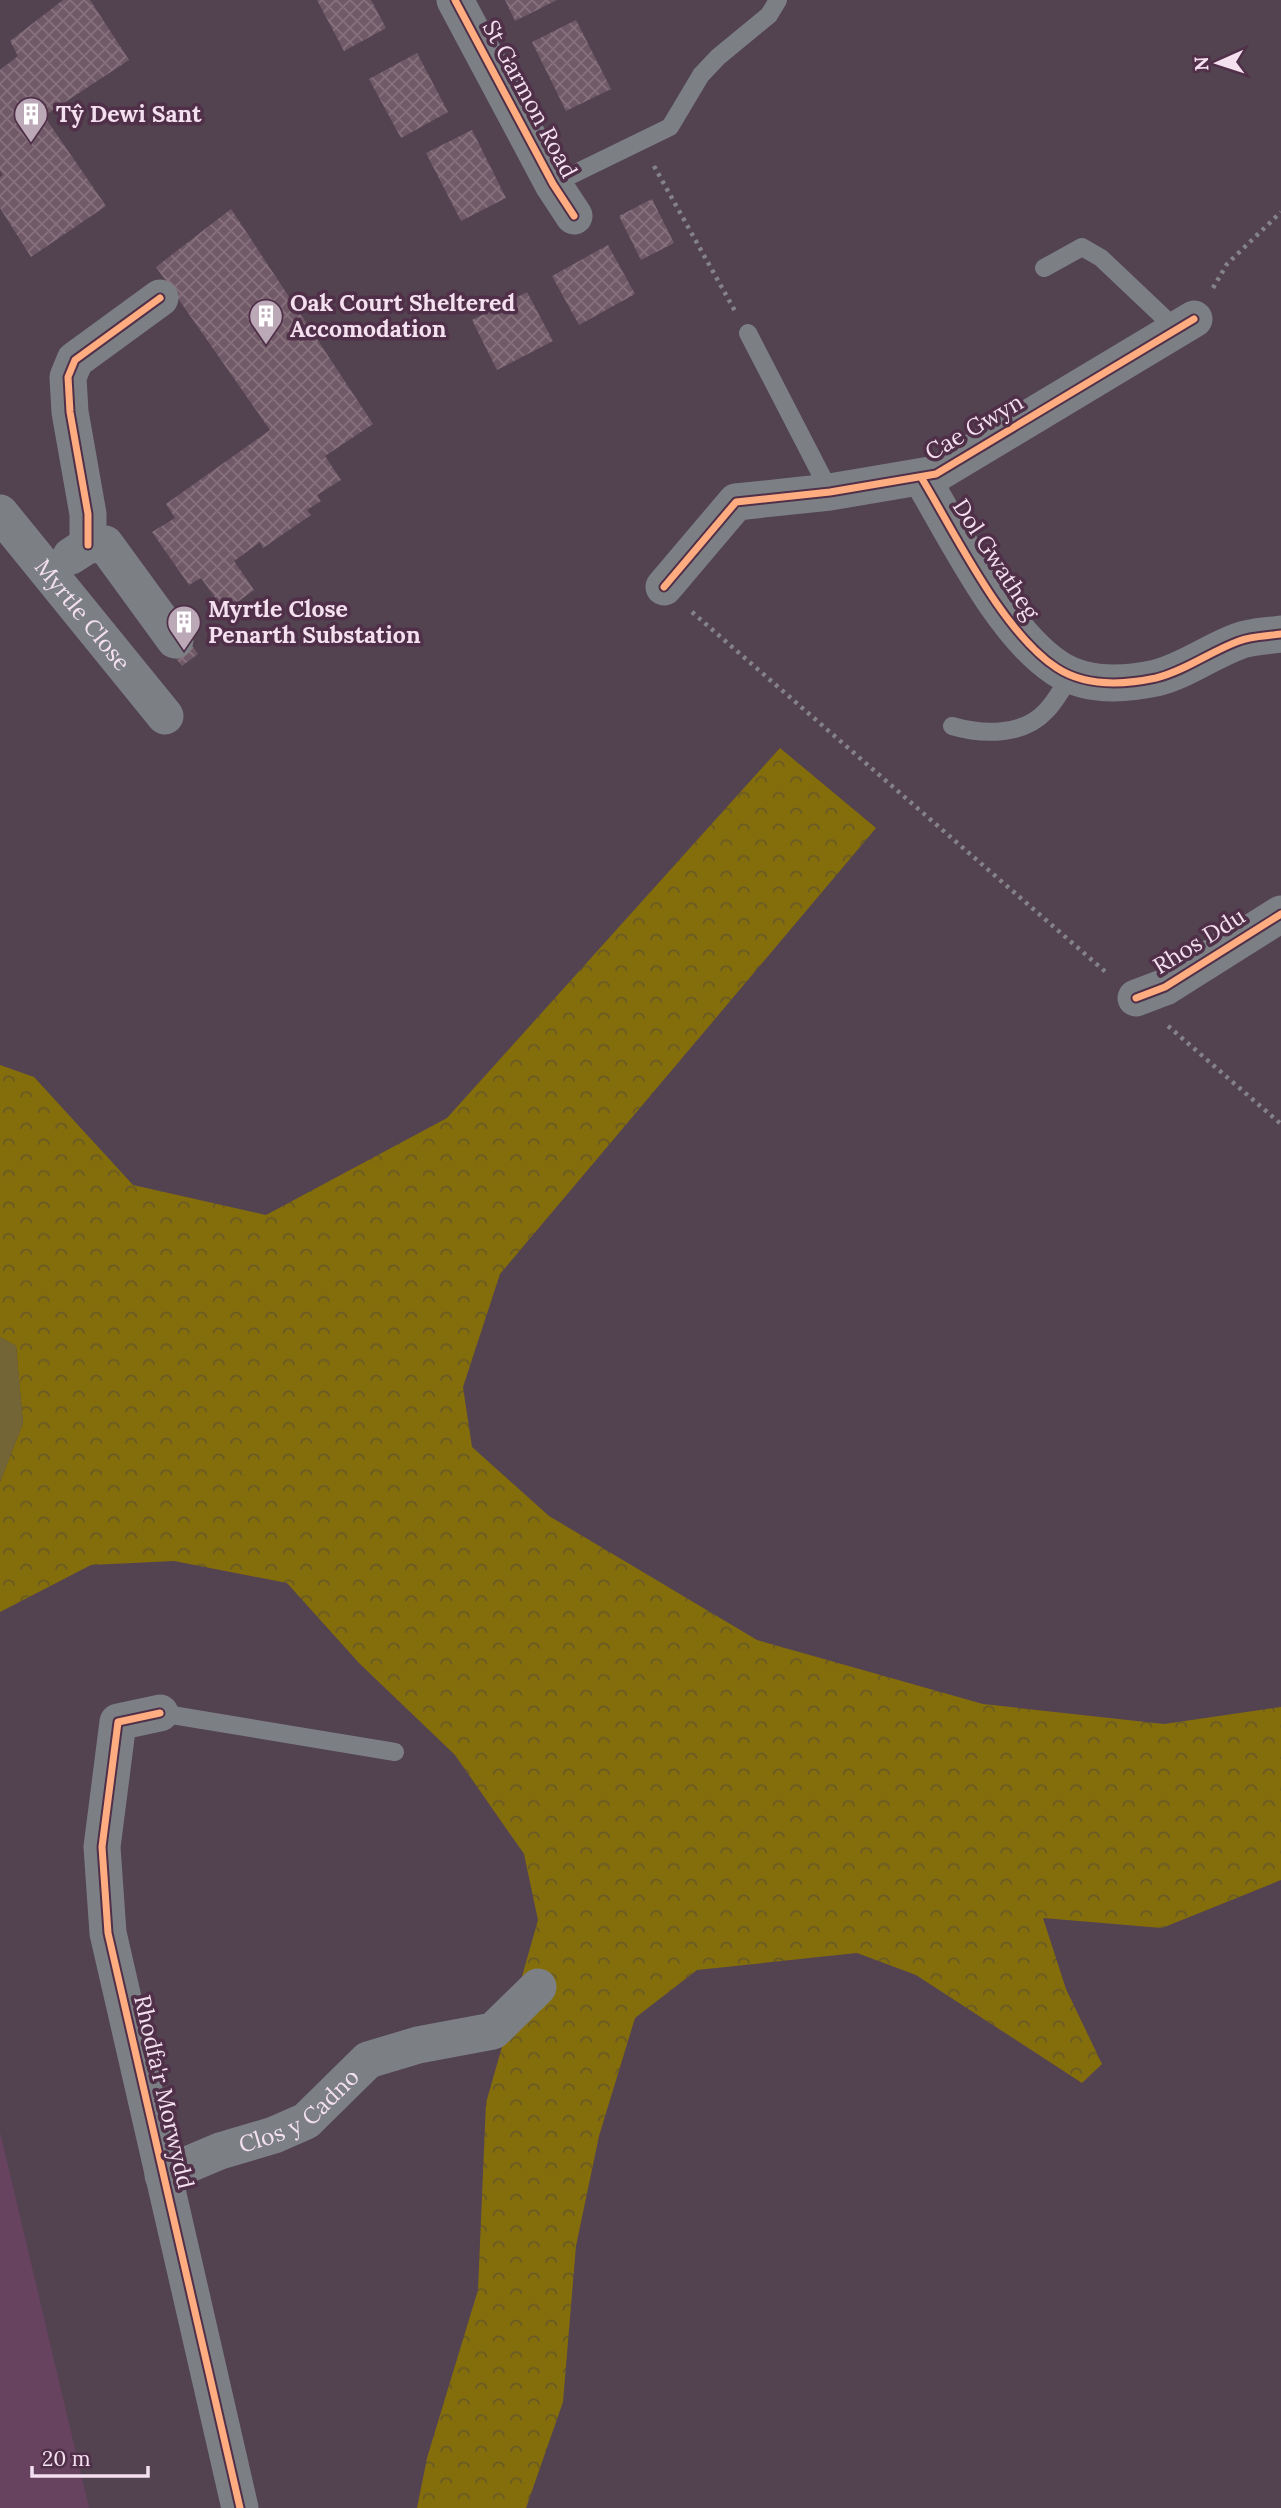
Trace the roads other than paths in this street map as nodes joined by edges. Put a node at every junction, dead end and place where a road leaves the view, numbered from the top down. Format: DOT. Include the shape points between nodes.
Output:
graph roads {
  1 [pos="455,0"];
  2 [pos="778,0"];
  3 [pos="553,184"];
  4 [pos="574,216"];
  5 [pos="1044,268"];
  6 [pos="160,298"];
  7 [pos="1185,324"];
  8 [pos="748,333"];
  9 [pos="921,477"];
  10 [pos="830,492"];
  11 [pos="0,513"];
  12 [pos="88,545"];
  13 [pos="47,573"];
  14 [pos="664,587"];
  15 [pos="1281,634"];
  16 [pos="175,640"];
  17 [pos="1072,674"];
  18 [pos="165,716"];
  19 [pos="952,726"];
  20 [pos="1281,914"];
  21 [pos="1136,998"];
  22 [pos="160,1713"];
  23 [pos="395,1752"];
  24 [pos="538,1987"];
  25 [pos="163,2175"];
  26 [pos="240,2508"];
  1 -- 3 [label="street, St Garmon Road"];
  2 -- 3 [label="lane" via="769,15 701,75 670,127"];
  3 -- 4 [label="street, St Garmon Road"];
  5 -- 7 [label="lane" via="1082,247"];
  6 -- 12 [label="street" via="75,360 68,377 88,514"];
  7 -- 9 [label="street, Cae Gwyn" via="936,474"];
  8 -- 10 [label="lane"];
  9 -- 10 [label="street, Cae Gwyn"];
  9 -- 17 [label="street, Dol Gwatheg" via="998,606 1030,644"];
  10 -- 14 [label="street, Cae Gwyn" via="736,502"];
  11 -- 13 [label="street, Myrtle Close"];
  12 -- 13 [label="street"];
  12 -- 16 [label="street" via="106,544"];
  13 -- 18 [label="street, Myrtle Close"];
  15 -- 17 [label="street, Dol Gwatheg" via="1241,639 1159,677 1092,682"];
  17 -- 19 [label="lane" via="1048,710 1034,722 1005,731"];
  20 -- 21 [label="street, Rhos Ddu" via="1165,987"];
  22 -- 23 [label="lane"];
  22 -- 25 [label="street, Rhodfa'r Morwydd" via="118,1722 102,1847 108,1933"];
  24 -- 25 [label="street, Clos y Cadno" via="493,2031 368,2060 306,2121"];
  25 -- 26 [label="street, Rhodfa'r Morwydd"];
}
